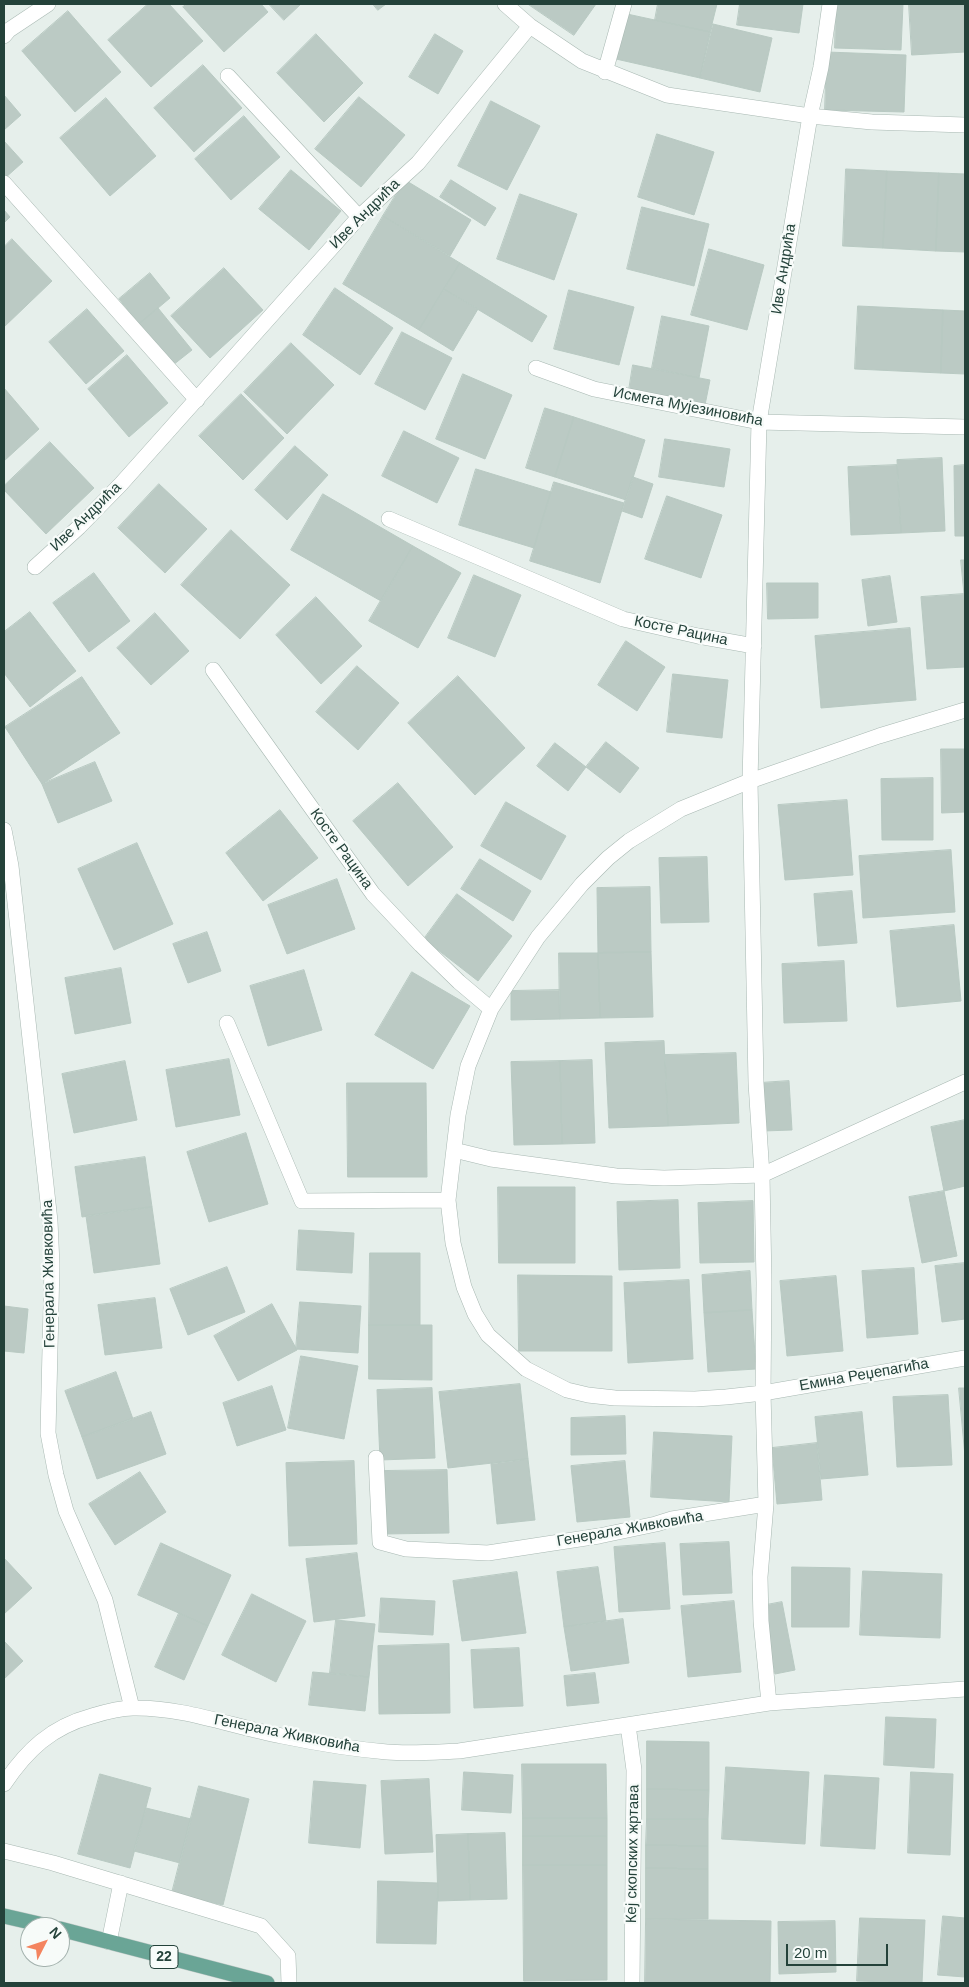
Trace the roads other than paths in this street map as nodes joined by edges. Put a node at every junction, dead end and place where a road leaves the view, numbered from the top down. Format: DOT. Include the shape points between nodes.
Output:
graph roads {
  1 [pos="48,4"];
  2 [pos="505,4"];
  3 [pos="624,4"];
  4 [pos="830,4"];
  5 [pos="530,26"];
  6 [pos="4,36"];
  7 [pos="606,72"];
  8 [pos="228,76"];
  9 [pos="810,116"];
  10 [pos="965,125"];
  11 [pos="4,183"];
  12 [pos="358,217"];
  13 [pos="536,368"];
  14 [pos="197,400"];
  15 [pos="759,422"];
  16 [pos="965,427"];
  17 [pos="389,519"];
  18 [pos="35,567"];
  19 [pos="754,646"];
  20 [pos="213,670"];
  21 [pos="965,710"];
  22 [pos="750,781"];
  23 [pos="4,830"];
  24 [pos="491,1009"];
  25 [pos="227,1023"];
  26 [pos="965,1082"];
  27 [pos="454,1150"];
  28 [pos="762,1175"];
  29 [pos="448,1200"];
  30 [pos="965,1358"];
  31 [pos="763,1393"];
  32 [pos="376,1458"];
  33 [pos="766,1504"];
  34 [pos="965,1688"];
  35 [pos="769,1704"];
  36 [pos="132,1708"];
  37 [pos="628,1726"];
  38 [pos="4,1784"];
  39 [pos="4,1851"];
  40 [pos="121,1883"];
  41 [pos="4,1916"];
  42 [pos="20,1920"];
  43 [pos="70,1932"];
  44 [pos="109,1942"];
  45 [pos="223,1978"];
  46 [pos="267,1983"];
  47 [pos="289,1983"];
  48 [pos="632,1983"];
  1 -- 6 [label="street"];
  2 -- 5 [label="street"];
  3 -- 7 [label="street"];
  4 -- 9 [label="street, Иве Андрића"];
  5 -- 7 [label="street" via="582,61"];
  5 -- 12 [label="street, Иве Андрића" via="418,163"];
  7 -- 9 [label="street" via="667,95"];
  8 -- 12 [label="street"];
  9 -- 10 [label="street"];
  9 -- 15 [label="street, Иве Андрића"];
  11 -- 14 [label="street"];
  12 -- 14 [label="street, Иве Андрића"];
  13 -- 15 [label="street, Исмета Мујезиновића" via="594,389"];
  14 -- 18 [label="street, Иве Андрића" via="121,484"];
  15 -- 16 [label="street, Исмета Мујезиновића"];
  15 -- 19 [label="street"];
  17 -- 19 [label="street, Косте Рацина" via="623,619"];
  19 -- 22 [label="street"];
  20 -- 24 [label="street, Косте Рацина" via="373,894 427,952"];
  21 -- 22 [label="street"];
  22 -- 24 [label="street" via="674,812 628,841 608,858 538,938"];
  22 -- 28 [label="street" via="756,1083"];
  23 -- 36 [label="street, Генерала Живковића" via="11,866 50,1221 48,1433 66,1511 105,1600"];
  24 -- 27 [label="street" via="468,1066"];
  25 -- 29 [label="street" via="302,1201"];
  26 -- 28 [label="street"];
  27 -- 28 [label="street" via="491,1159 616,1176"];
  27 -- 29 [label="street"];
  28 -- 31 [label="street"];
  29 -- 31 [label="street, Емина Реџепагића" via="453,1243 474,1314 503,1351 526,1369 567,1390 588,1395 657,1399"];
  30 -- 31 [label="street, Емина Реџепагића"];
  31 -- 33 [label="street"];
  32 -- 33 [label="street, Генерала Живковића" via="380,1542 406,1549 488,1553 599,1536 672,1519"];
  33 -- 35 [label="street" via="760,1594"];
  34 -- 35 [label="street, Генерала Живковића"];
  35 -- 37 [label="street, Генерала Живковића"];
  36 -- 37 [label="street, Генерала Живковића" via="159,1709 316,1743 388,1752 459,1751"];
  36 -- 38 [label="street, Генерала Живковића" via="92,1716 58,1729 42,1740"];
  37 -- 48 [label="street, Кеј скопских жртава" via="634,1770"];
  39 -- 40 [label="street"];
  40 -- 44 [label="street"];
  40 -- 47 [label="street" via="261,1926 288,1956"];
  41 -- 42 [label="main road"];
  43 -- 44 [label="main road, 22"];
  44 -- 45 [label="main road, 22"];
  45 -- 46 [label="main road, 22"];
}
